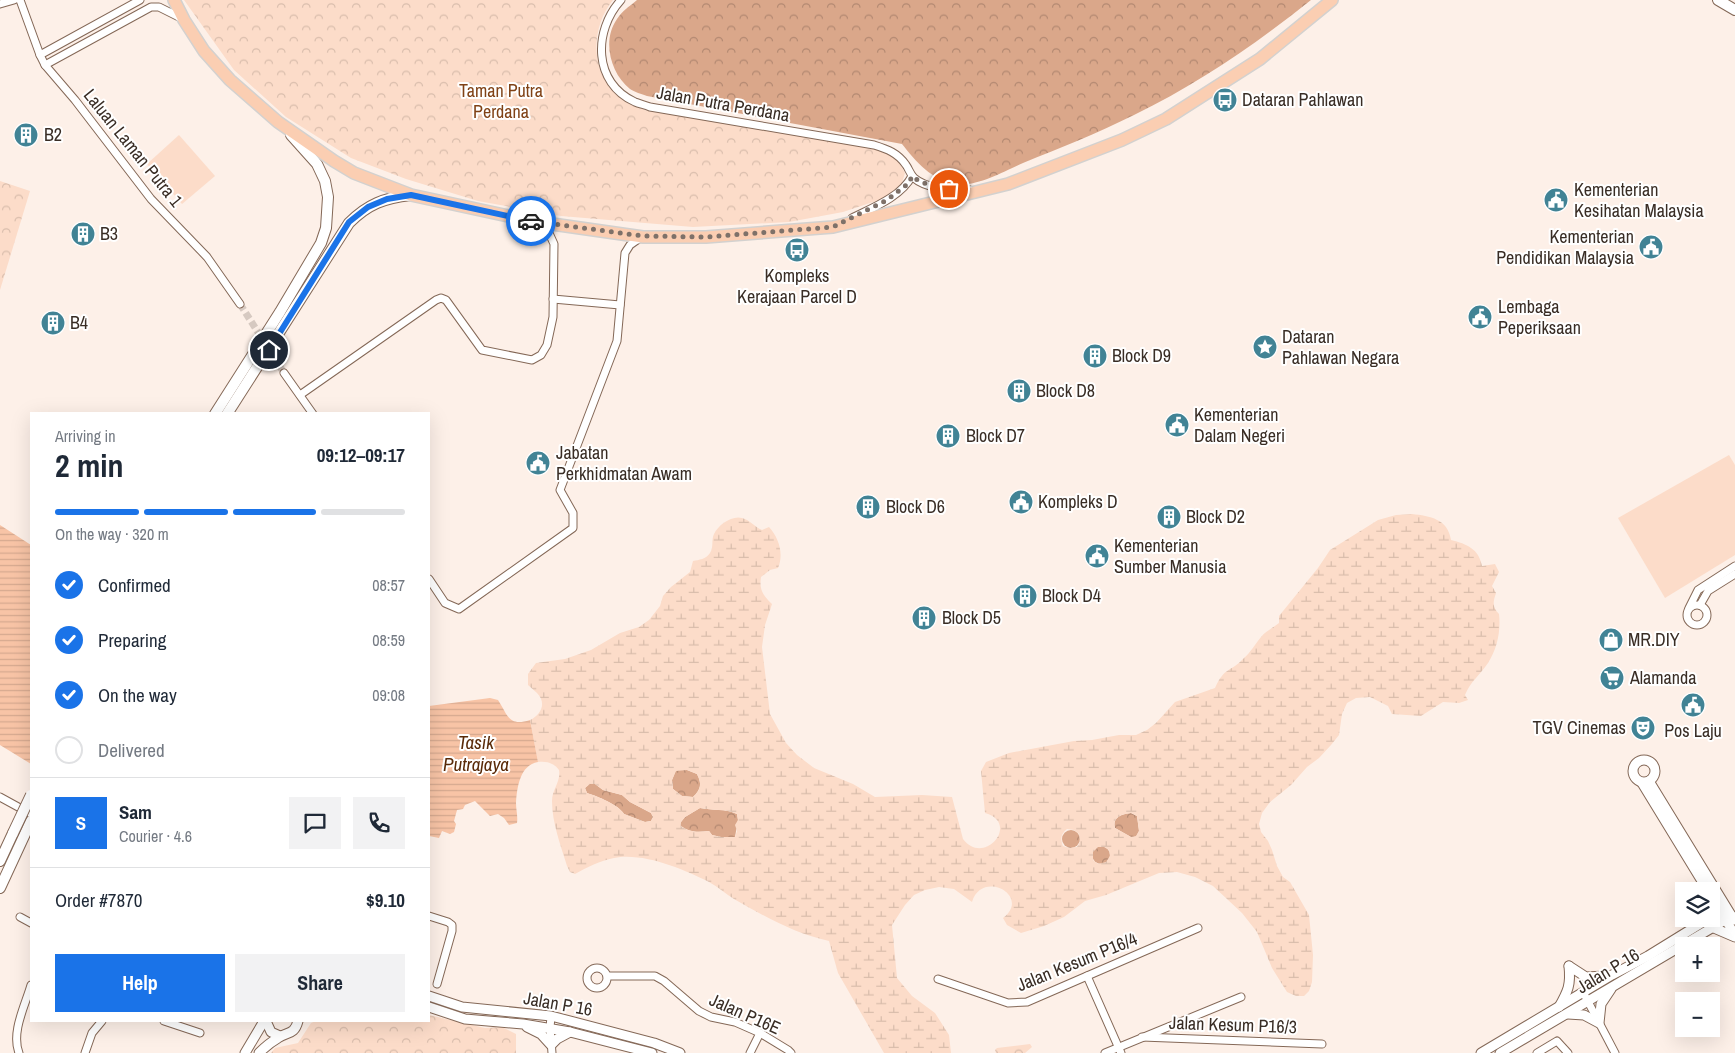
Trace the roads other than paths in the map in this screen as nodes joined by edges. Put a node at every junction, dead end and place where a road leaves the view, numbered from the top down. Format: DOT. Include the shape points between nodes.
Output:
graph roads {
  1 [pos="14,0"];
  2 [pos="20,0"];
  3 [pos="140,0"];
  4 [pos="174,0"];
  5 [pos="621,0"];
  6 [pos="1332,0"];
  7 [pos="1718,0"];
  8 [pos="0,4"];
  9 [pos="1735,10"];
  10 [pos="184,20"];
  11 [pos="40,55"];
  12 [pos="46,65"];
  13 [pos="278,122"];
  14 [pos="912,176"];
  15 [pos="978,191"];
  16 [pos="411,195"];
  17 [pos="531,221"];
  18 [pos="833,227"];
  19 [pos="643,236"];
  20 [pos="552,299"];
  21 [pos="240,304"];
  22 [pos="620,305"];
  23 [pos="284,373"];
  24 [pos="300,395"];
  25 [pos="216,412"];
  26 [pos="228,412"];
  27 [pos="312,412"];
  28 [pos="1735,566"];
  29 [pos="1735,574"];
  30 [pos="430,581"];
  31 [pos="1700,605"];
  32 [pos="1689,608"];
  33 [pos="30,797"];
  34 [pos="0,798"];
  35 [pos="30,813"];
  36 [pos="30,823"];
  37 [pos="0,861"];
  38 [pos="1703,882"];
  39 [pos="1708,882"];
  40 [pos="0,888"];
  41 [pos="1720,902"];
  42 [pos="1728,915"];
  43 [pos="430,916"];
  44 [pos="20,917"];
  45 [pos="30,922"];
  46 [pos="1695,927"];
  47 [pos="1198,928"];
  48 [pos="1714,928"];
  49 [pos="1735,936"];
  50 [pos="1612,975"];
  51 [pos="607,976"];
  52 [pos="1086,976"];
  53 [pos="938,979"];
  54 [pos="436,984"];
  55 [pos="1613,987"];
  56 [pos="30,988"];
  57 [pos="1583,992"];
  58 [pos="430,996"];
  59 [pos="1241,997"];
  60 [pos="1588,1002"];
  61 [pos="430,1007"];
  62 [pos="1559,1007"];
  63 [pos="1568,1014"];
  64 [pos="551,1016"];
  65 [pos="101,1022"];
  66 [pos="167,1022"];
  67 [pos="264,1022"];
  68 [pos="266,1022"];
  69 [pos="298,1022"];
  70 [pos="1599,1023"];
  71 [pos="523,1024"];
  72 [pos="550,1028"];
  73 [pos="570,1032"];
  74 [pos="200,1033"];
  75 [pos="760,1033"];
  76 [pos="280,1036"];
  77 [pos="1142,1037"];
  78 [pos="1322,1044"];
  79 [pos="552,1049"];
  80 [pos="1120,1050"];
  81 [pos="19,1053"];
  82 [pos="85,1053"];
  83 [pos="245,1053"];
  84 [pos="259,1053"];
  85 [pos="652,1053"];
  86 [pos="680,1053"];
  87 [pos="750,1053"];
  88 [pos="791,1053"];
  89 [pos="1105,1053"];
  90 [pos="1481,1053"];
  91 [pos="1500,1053"];
  92 [pos="1537,1053"];
  93 [pos="1568,1053"];
  94 [pos="1615,1053"];
  1 -- 8 [label="street"];
  2 -- 11 [label="street, Laluan Laman Putra 1"];
  3 -- 11 [label="street"];
  4 -- 10 [label="main road"];
  5 -- 14 [label="street, Jalan Putra Perdana" via="606,20 601,57 611,81 634,102 874,144 895,153"];
  6 -- 15 [label="main road" via="1260,59 1166,119 1122,140 1008,184"];
  7 -- 9 [label="main road"];
  10 -- 12 [label="street" via="170,11 151,7"];
  10 -- 13 [label="main road" via="204,51 230,80"];
  11 -- 12 [label="street, Laluan Laman Putra 1"];
  12 -- 21 [label="street, Laluan Laman Putra 1" via="151,199 207,257"];
  13 -- 16 [label="main road" via="354,173"];
  13 -- 25 [label="main road" via="302,146 321,172 328,197 326,228 321,244"];
  14 -- 15 [label="street" via="928,185"];
  14 -- 18 [label="street" via="909,183 887,200"];
  15 -- 18 [label="main road"];
  16 -- 17 [label="main road"];
  16 -- 26 [label="main road" via="387,199 368,207 349,222"];
  17 -- 19 [label="main road"];
  17 -- 20 [label="street" via="549,233 554,244"];
  18 -- 19 [label="main road" via="706,237"];
  19 -- 22 [label="street" via="625,253"];
  20 -- 22 [label="street"];
  20 -- 24 [label="street" via="553,317 547,345 541,355 532,360 482,350 446,300 441,298"];
  22 -- 30 [label="street" via="617,341 560,490 573,513 573,528 459,609 445,603"];
  23 -- 24 [label="street"];
  24 -- 27 [label="street"];
  28 -- 32 [label="street" via="1698,590"];
  29 -- 31 [label="street" via="1708,591"];
  31 -- 32 [label="street"];
  31 -- 32 [label="street" via="1707,616 1702,624 1689,621"];
  33 -- 37 [label="main road, bridge"];
  34 -- 35 [label="street"];
  36 -- 40 [label="main road"];
  38 -- 39 [label="street" via="1646,782"];
  41 -- 42 [label="street"];
  42 -- 48 [label="street, Jalan P 16"];
  42 -- 49 [label="street"];
  43 -- 54 [label="street" via="452,925"];
  44 -- 45 [label="street"];
  46 -- 50 [label="street, Jalan P 16"];
  47 -- 52 [label="street, Jalan Kesum P16/4"];
  48 -- 49 [label="street"];
  48 -- 55 [label="street, Jalan P 16"];
  50 -- 57 [label="street, Jalan P 16"];
  50 -- 62 [label="street" via="1586,977 1569,966 1569,989"];
  51 -- 75 [label="street, Jalan P16E" via="655,976 699,1011"];
  52 -- 53 [label="street, Jalan Kesum P16/4" via="1027,1002 1016,1003"];
  52 -- 80 [label="street"];
  55 -- 60 [label="street, Jalan P 16"];
  55 -- 70 [label="street" via="1601,1004"];
  56 -- 81 [label="street" via="18,1026"];
  57 -- 60 [label="street"];
  57 -- 62 [label="street, Jalan P 16"];
  58 -- 64 [label="street, Jalan P 16" via="462,1007"];
  59 -- 77 [label="street, Jalan Kesum P16/3"];
  60 -- 63 [label="street, Jalan P 16"];
  60 -- 70 [label="street"];
  61 -- 71 [label="street, Jalan P 16" via="465,1019"];
  62 -- 90 [label="street, Jalan P 16"];
  63 -- 70 [label="street" via="1584,1015"];
  63 -- 91 [label="street, Jalan P 16"];
  64 -- 72 [label="street"];
  64 -- 86 [label="street, Jalan P 16"];
  65 -- 82 [label="street" via="92,1033"];
  66 -- 74 [label="street"];
  67 -- 83 [label="street"];
  68 -- 76 [label="street" via="271,1032"];
  69 -- 76 [label="street" via="290,1034"];
  70 -- 94 [label="street"];
  71 -- 72 [label="street, Jalan P 16"];
  71 -- 79 [label="street" via="541,1034"];
  72 -- 73 [label="street, Jalan P 16"];
  72 -- 79 [label="street"];
  73 -- 79 [label="street" via="557,1039"];
  73 -- 85 [label="street, Jalan P 16"];
  75 -- 87 [label="street"];
  75 -- 88 [label="street, Jalan P16E"];
  76 -- 84 [label="street"];
  77 -- 78 [label="street, Jalan Kesum P16/3"];
  77 -- 80 [label="street, Jalan Kesum P16/3"];
  80 -- 89 [label="street, Jalan Kesum P16/3"];
  92 -- 93 [label="street" via="1557,1041"];
}
